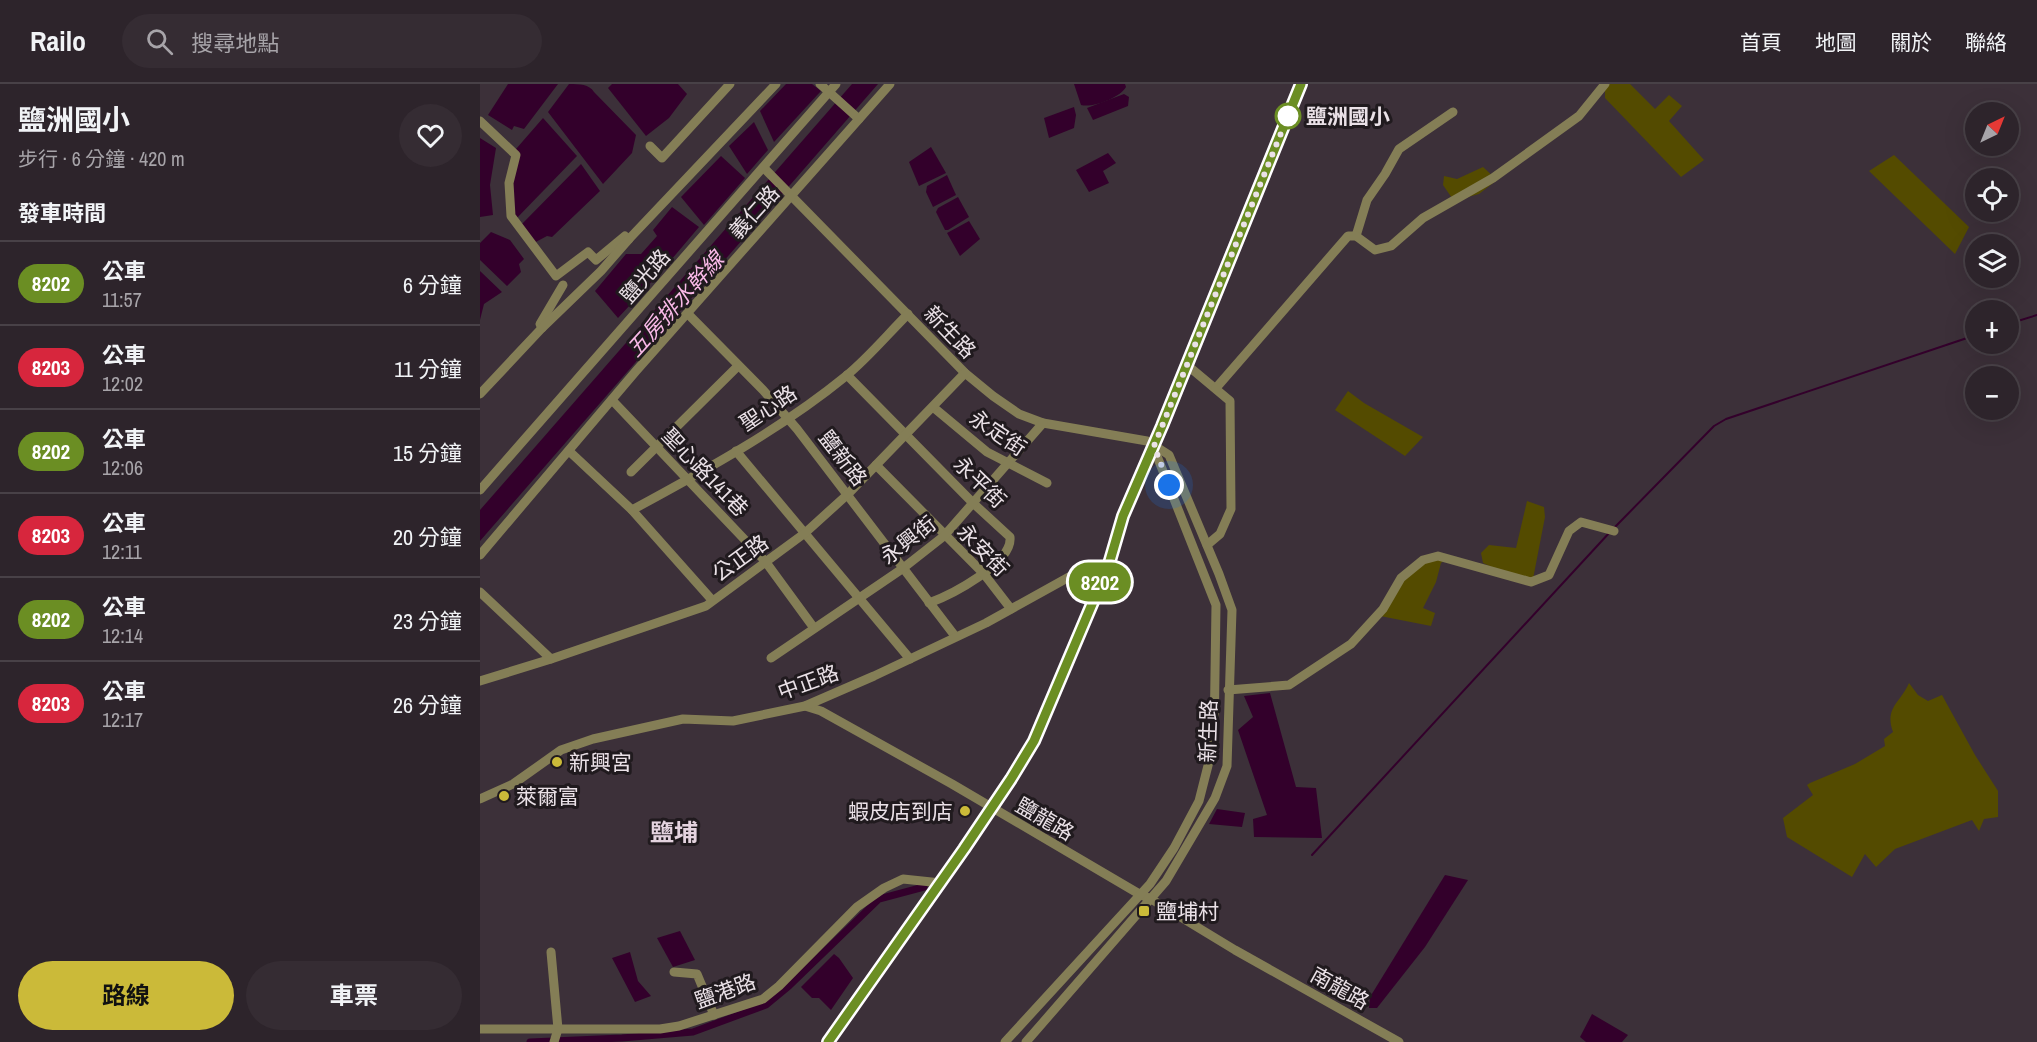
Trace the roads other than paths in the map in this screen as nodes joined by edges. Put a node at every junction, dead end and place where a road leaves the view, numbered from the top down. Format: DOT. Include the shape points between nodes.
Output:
graph roads {
  1 [pos="730,84"];
  2 [pos="776,84"];
  3 [pos="820,84"];
  4 [pos="836,84"];
  5 [pos="890,84"];
  6 [pos="1301,84"];
  7 [pos="1605,84"];
  8 [pos="831,95"];
  9 [pos="1453,112"];
  10 [pos="857,118"];
  11 [pos="480,121"];
  12 [pos="650,146"];
  13 [pos="767,171"];
  14 [pos="789,194"];
  15 [pos="1356,236"];
  16 [pos="629,239"];
  17 [pos="563,285"];
  18 [pos="688,314"];
  19 [pos="908,315"];
  20 [pos="542,328"];
  21 [pos="1187,365"];
  22 [pos="738,366"];
  23 [pos="965,373"];
  24 [pos="847,375"];
  25 [pos="1216,388"];
  26 [pos="480,393"];
  27 [pos="612,400"];
  28 [pos="933,407"];
  29 [pos="788,418"];
  30 [pos="1043,423"];
  31 [pos="906,435"];
  32 [pos="1154,446"];
  33 [pos="656,447"];
  34 [pos="570,451"];
  35 [pos="736,451"];
  36 [pos="1008,464"];
  37 [pos="876,465"];
  38 [pos="631,471"];
  39 [pos="688,480"];
  40 [pos="1047,483"];
  41 [pos="480,490"];
  42 [pos="848,494"];
  43 [pos="973,503"];
  44 [pos="632,510"];
  45 [pos="1614,531"];
  46 [pos="805,533"];
  47 [pos="945,536"];
  48 [pos="1207,545"];
  49 [pos="480,555"];
  50 [pos="765,561"];
  51 [pos="902,569"];
  52 [pos="984,574"];
  53 [pos="1103,575"];
  54 [pos="480,592"];
  55 [pos="859,598"];
  56 [pos="712,600"];
  57 [pos="929,603"];
  58 [pos="1011,609"];
  59 [pos="814,628"];
  60 [pos="955,636"];
  61 [pos="771,658"];
  62 [pos="551,659"];
  63 [pos="910,659"];
  64 [pos="480,681"];
  65 [pos="1228,690"];
  66 [pos="806,706"];
  67 [pos="480,799"];
  68 [pos="991,808"];
  69 [pos="940,883"];
  70 [pos="1141,895"];
  71 [pos="1151,899"];
  72 [pos="551,952"];
  73 [pos="1264,966"];
  74 [pos="674,972"];
  75 [pos="714,1016"];
  76 [pos="480,1029"];
  77 [pos="557,1030"];
  78 [pos="554,1042"];
  79 [pos="828,1042"];
  80 [pos="1005,1042"];
  81 [pos="1026,1042"];
  82 [pos="1399,1042"];
  1 -- 12 [label="street" via="662,158"];
  2 -- 16 [label="street"];
  3 -- 8 [label="street"];
  4 -- 8 [label="street, 鹽光路"];
  5 -- 10 [label="street, 義仁路"];
  6 -- 21 [label="street"];
  7 -- 15 [label="street" via="1579,116 1493,178 1423,218 1391,246 1375,250"];
  8 -- 10 [label="street"];
  8 -- 13 [label="street, 鹽光路"];
  9 -- 15 [label="street" via="1399,149 1367,201"];
  10 -- 14 [label="street, 義仁路"];
  11 -- 16 [label="street" via="516,155 509,183 511,216 556,276 588,252 596,260 625,236"];
  13 -- 14 [label="street, 新生路"];
  13 -- 41 [label="street, 鹽光路"];
  14 -- 18 [label="street, 義仁路"];
  14 -- 19 [label="street, 新生路"];
  15 -- 25 [label="street" via="1348,236"];
  16 -- 20 [label="street" via="602,272"];
  17 -- 20 [label="street" via="540,324"];
  18 -- 22 [label="street, 鹽新路"];
  18 -- 27 [label="street, 義仁路"];
  19 -- 23 [label="street, 新生路"];
  19 -- 24 [label="street, 聖心路"];
  20 -- 26 [label="street"];
  21 -- 25 [label="street"];
  21 -- 32 [label="street"];
  22 -- 29 [label="street, 鹽新路"];
  22 -- 33 [label="street"];
  23 -- 28 [label="street, 公正路"];
  23 -- 30 [label="street, 新生路" via="1019,414"];
  24 -- 29 [label="street, 聖心路"];
  24 -- 31 [label="street, 永平街"];
  25 -- 48 [label="street" via="1230,401 1231,509 1220,534"];
  27 -- 33 [label="street, 聖心路141巷"];
  27 -- 34 [label="street, 義仁路"];
  28 -- 31 [label="street, 公正路"];
  28 -- 36 [label="street, 永定街" via="978,446"];
  29 -- 35 [label="street, 聖心路"];
  29 -- 42 [label="street, 鹽新路"];
  30 -- 32 [label="street, 新生路" via="1129,437"];
  30 -- 36 [label="street, 永興街"];
  31 -- 37 [label="street, 公正路"];
  31 -- 43 [label="street, 永平街"];
  32 -- 48 [label="street, 新生路" via="1168,455"];
  32 -- 53 [label="street" via="1123,516"];
  32 -- 70 [label="street, 新生路" via="1216,605 1214,742 1199,801 1174,849"];
  33 -- 38 [label="street"];
  33 -- 39 [label="street, 聖心路141巷"];
  34 -- 44 [label="street"];
  34 -- 49 [label="street, 義仁路"];
  35 -- 39 [label="street, 聖心路"];
  35 -- 46 [label="street"];
  36 -- 40 [label="street, 永定街"];
  36 -- 43 [label="street, 永興街"];
  37 -- 42 [label="street, 公正路"];
  37 -- 47 [label="street, 永安街"];
  39 -- 44 [label="street, 聖心路"];
  39 -- 50 [label="street, 聖心路141巷"];
  42 -- 46 [label="street, 公正路"];
  42 -- 51 [label="street, 鹽新路"];
  43 -- 47 [label="street, 永興街"];
  43 -- 52 [label="street, 永平街" via="1010,537 1008,550"];
  44 -- 56 [label="street"];
  45 -- 65 [label="street" via="1581,522 1569,531 1549,575 1531,582 1438,556 1423,560 1401,578 1383,609 1351,644 1289,685"];
  46 -- 50 [label="street, 公正路"];
  46 -- 55 [label="street"];
  47 -- 51 [label="street, 永興街"];
  47 -- 52 [label="street, 永安街"];
  48 -- 65 [label="street, 新生路" via="1232,610"];
  50 -- 56 [label="street, 公正路"];
  50 -- 59 [label="street, 聖心路141巷"];
  51 -- 55 [label="street, 永興街"];
  51 -- 57 [label="street, 鹽新路"];
  52 -- 57 [label="street, 永平街"];
  52 -- 58 [label="street, 永安街"];
  53 -- 58 [label="street, 中正路" via="1078,572"];
  53 -- 68 [label="street" via="1034,741"];
  54 -- 62 [label="street"];
  55 -- 59 [label="street, 永興街"];
  55 -- 63 [label="street"];
  56 -- 62 [label="street, 公正路" via="706,606"];
  57 -- 60 [label="street, 鹽新路"];
  58 -- 60 [label="street, 中正路"];
  59 -- 61 [label="street, 永興街"];
  60 -- 63 [label="street, 中正路"];
  62 -- 64 [label="street, 公正路"];
  63 -- 66 [label="street, 中正路"];
  65 -- 71 [label="street, 新生路" via="1227,766 1222,782 1166,882"];
  66 -- 67 [label="street, 中正路" via="733,721 683,719 593,739 561,750 513,784"];
  66 -- 68 [label="street, 鹽龍路"];
  68 -- 69 [label="street"];
  68 -- 70 [label="street, 鹽龍路"];
  69 -- 75 [label="street, 鹽港路" via="903,879 884,888 857,907 763,999"];
  69 -- 79 [label="street"];
  70 -- 71 [label="street, 鹽龍路"];
  70 -- 80 [label="street, 新生路"];
  71 -- 73 [label="street, 鹽龍路"];
  71 -- 81 [label="street, 新生路"];
  72 -- 77 [label="street"];
  73 -- 82 [label="street, 南龍路"];
  74 -- 75 [label="street" via="697,974"];
  75 -- 77 [label="street, 鹽港路" via="660,1029"];
  76 -- 77 [label="street, 鹽港路"];
  77 -- 78 [label="street"];
}
